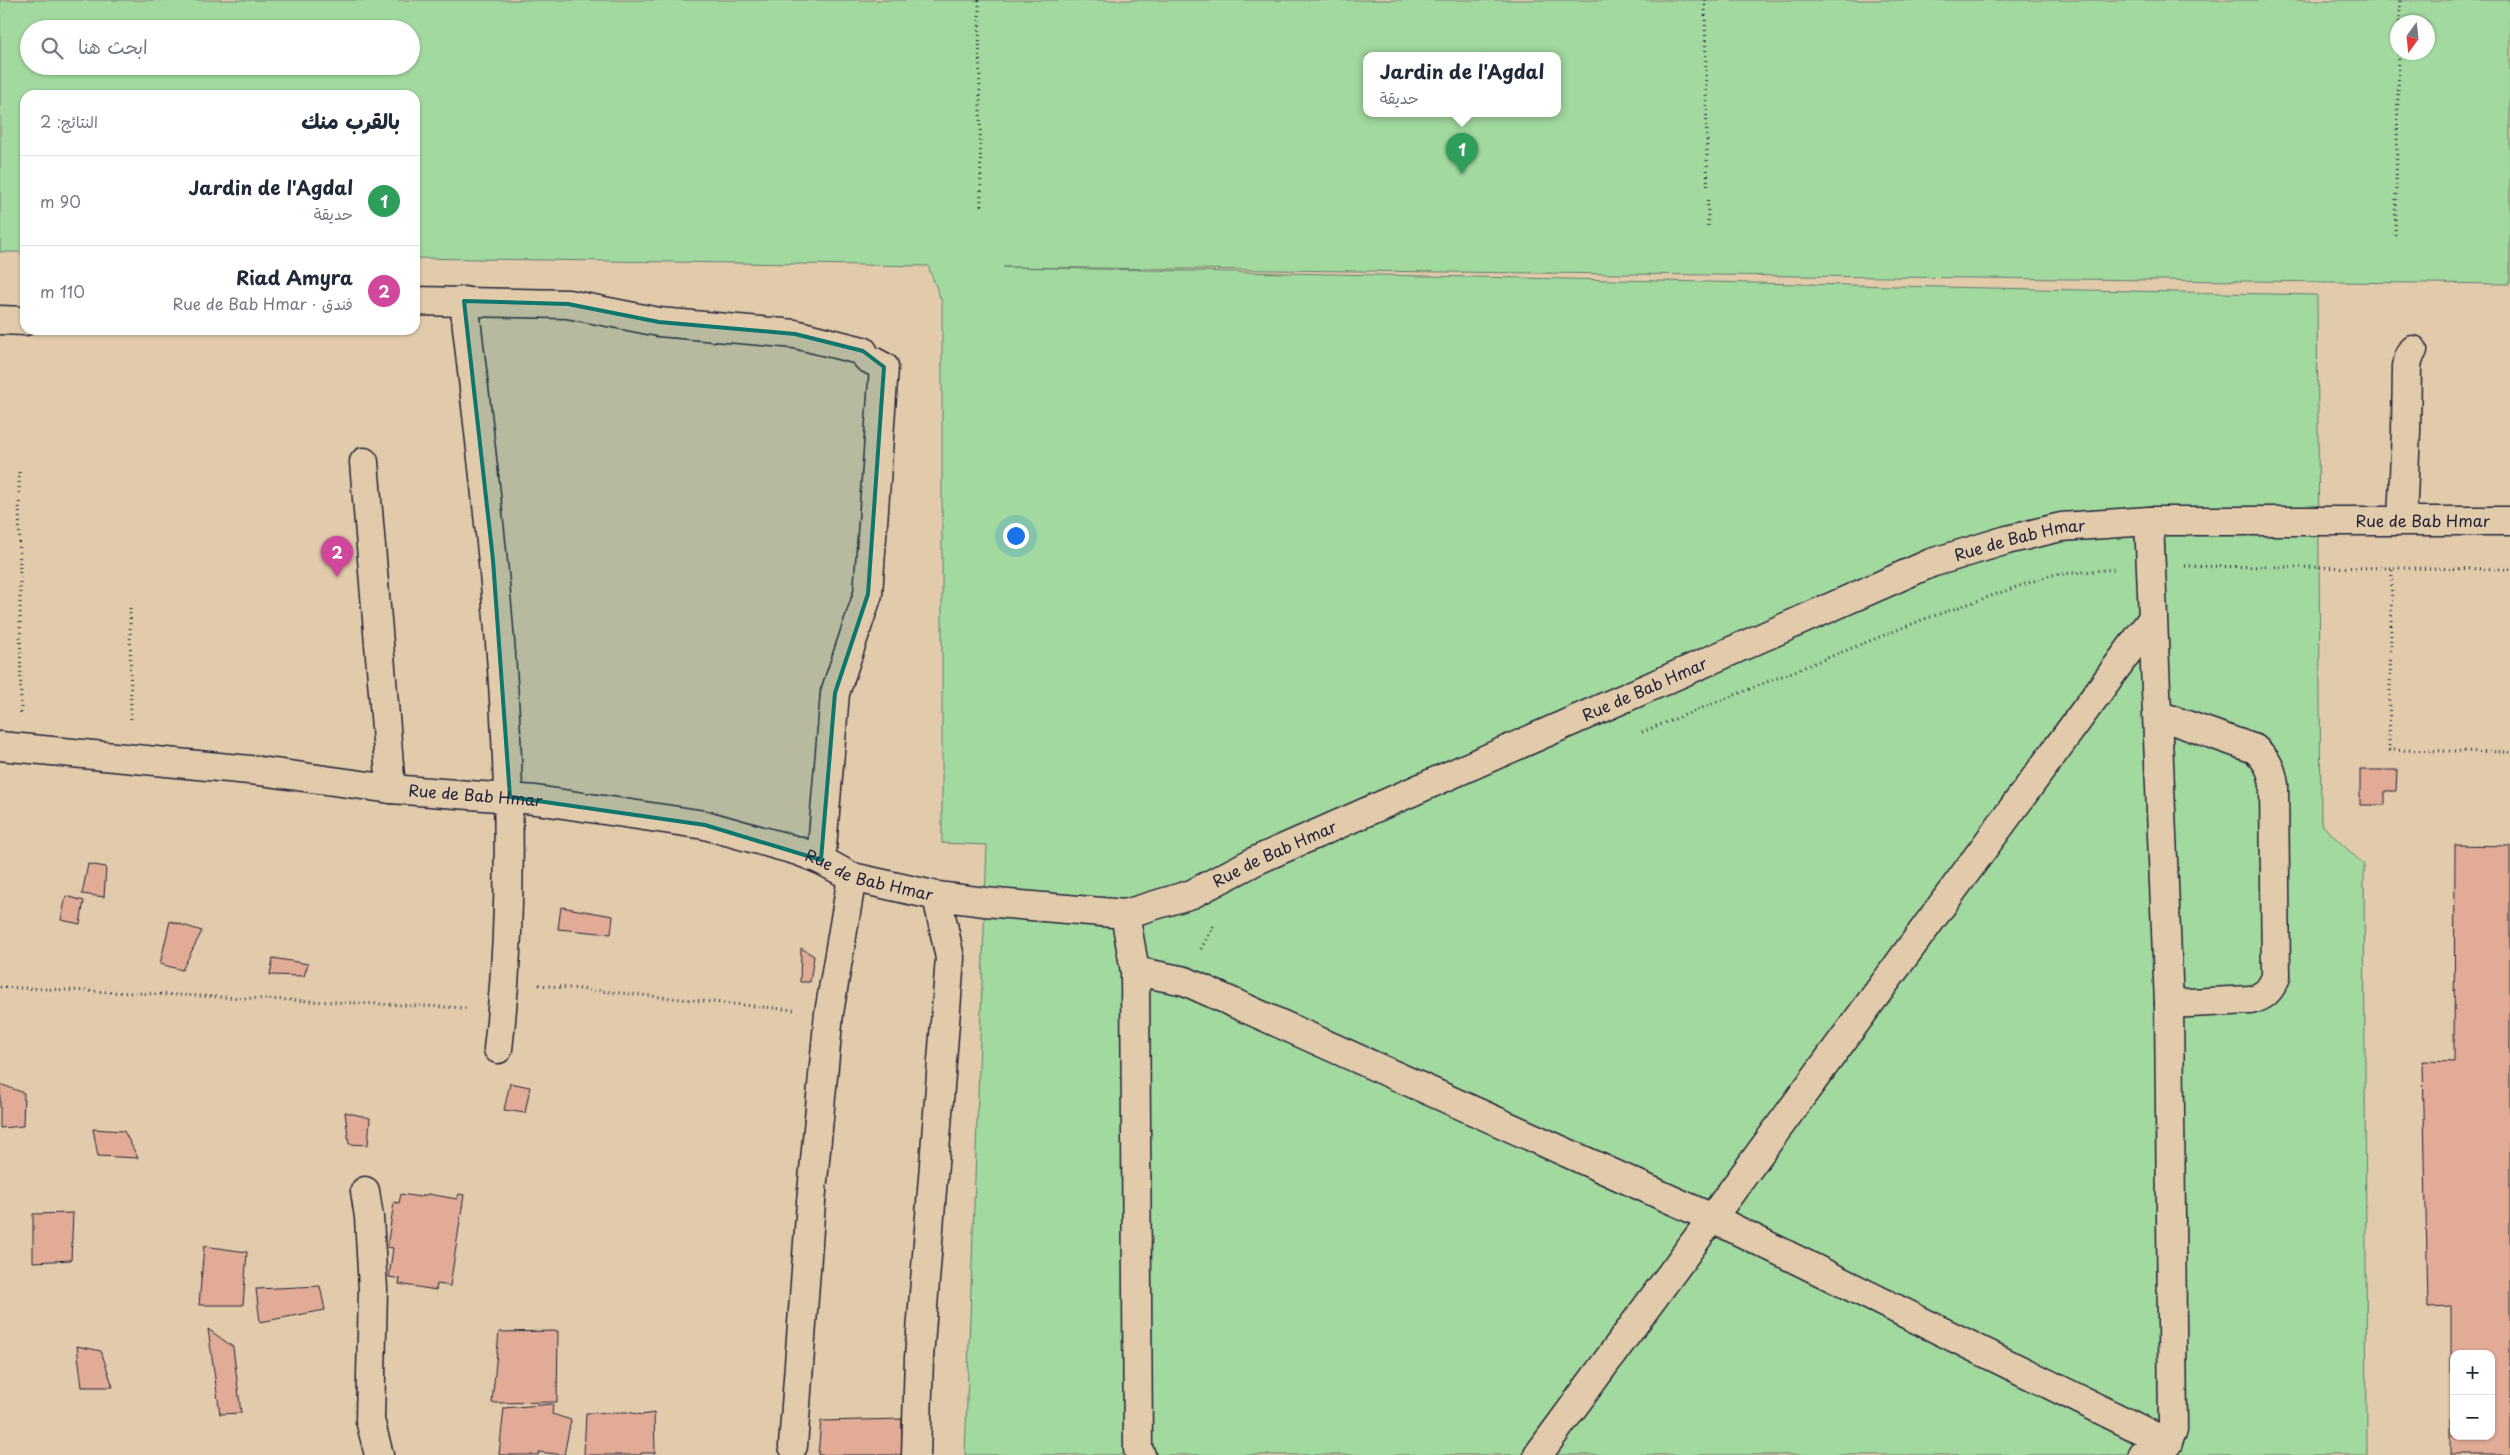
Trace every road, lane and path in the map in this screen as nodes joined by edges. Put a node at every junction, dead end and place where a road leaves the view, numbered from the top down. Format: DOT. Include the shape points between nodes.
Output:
graph roads {
  1 [pos="978,0"];
  2 [pos="1704,0"];
  3 [pos="2400,0"];
  4 [pos="2400,15"];
  5 [pos="2399,60"];
  6 [pos="981,208"];
  7 [pos="1708,227"];
  8 [pos="2395,235"];
  9 [pos="464,301"];
  10 [pos="420,302"];
  11 [pos="0,320"];
  12 [pos="20,321"];
  13 [pos="2413,350"];
  14 [pos="364,462"];
  15 [pos="19,472"];
  16 [pos="2402,520"];
  17 [pos="2149,521"];
  18 [pos="2510,521"];
  19 [pos="2151,566"];
  20 [pos="2392,568"];
  21 [pos="2510,569"];
  22 [pos="130,608"];
  23 [pos="2152,619"];
  24 [pos="2158,715"];
  25 [pos="1638,733"];
  26 [pos="11,747"];
  27 [pos="2510,752"];
  28 [pos="132,759"];
  29 [pos="391,789"];
  30 [pos="510,797"];
  31 [pos="821,860"];
  32 [pos="852,877"];
  33 [pos="937,896"];
  34 [pos="1125,914"];
  35 [pos="1220,920"];
  36 [pos="1135,971"];
  37 [pos="1185,981"];
  38 [pos="506,982"];
  39 [pos="0,987"];
  40 [pos="2169,1004"];
  41 [pos="503,1010"];
  42 [pos="829,1013"];
  43 [pos="498,1049"];
  44 [pos="365,1191"];
  45 [pos="1712,1218"];
  46 [pos="2168,1443"];
  47 [pos="793,1446"];
  48 [pos="379,1455"];
  49 [pos="916,1455"];
  50 [pos="1142,1455"];
  51 [pos="1538,1455"];
  52 [pos="2143,1455"];
  1 -- 6 [label="path"];
  2 -- 7 [label="path"];
  3 -- 4 [label="path"];
  5 -- 8 [label="path"];
  9 -- 10 [label="street"];
  9 -- 30 [label="street" via="493,560"];
  9 -- 31 [label="street" via="568,304 659,322 795,334 863,351 867,358 884,367 868,594 835,693"];
  11 -- 12 [label="street"];
  13 -- 16 [label="street" via="2407,366"];
  14 -- 29 [label="street"];
  15 -- 26 [label="path"];
  16 -- 17 [label="street, Rue de Bab Hmar"];
  16 -- 18 [label="street, Rue de Bab Hmar"];
  17 -- 19 [label="street"];
  17 -- 34 [label="street, Rue de Bab Hmar" via="2061,527 1931,563 1255,861 1192,894"];
  19 -- 20 [label="path"];
  19 -- 23 [label="street"];
  19 -- 25 [label="path" via="2051,575 1922,620"];
  20 -- 21 [label="path"];
  20 -- 27 [label="path" via="2390,750"];
  22 -- 28 [label="path"];
  23 -- 24 [label="street"];
  23 -- 45 [label="street"];
  24 -- 40 [label="street"];
  24 -- 40 [label="street" via="2255,749 2266,759 2274,785 2276,977 2271,989 2250,1000"];
  26 -- 28 [label="street, Rue de Bab Hmar"];
  28 -- 29 [label="street, Rue de Bab Hmar" via="260,771"];
  29 -- 30 [label="street, Rue de Bab Hmar"];
  30 -- 31 [label="street, Rue de Bab Hmar" via="705,825"];
  30 -- 38 [label="street"];
  31 -- 32 [label="street, Rue de Bab Hmar"];
  32 -- 33 [label="street, Rue de Bab Hmar"];
  32 -- 42 [label="street"];
  33 -- 34 [label="street, Rue de Bab Hmar"];
  33 -- 49 [label="street" via="950,958 919,1358"];
  34 -- 36 [label="street"];
  35 -- 37 [label="path" via="1213,926"];
  36 -- 37 [label="street"];
  36 -- 50 [label="street" via="1138,1450"];
  37 -- 45 [label="street"];
  38 -- 41 [label="street"];
  38 -- 42 [label="path"];
  39 -- 41 [label="path"];
  40 -- 46 [label="street" via="2173,1430"];
  41 -- 43 [label="street"];
  42 -- 47 [label="street"];
  44 -- 48 [label="street" via="373,1290 370,1420"];
  45 -- 46 [label="street"];
  45 -- 51 [label="street"];
  46 -- 52 [label="street" via="2161,1450"];
}
